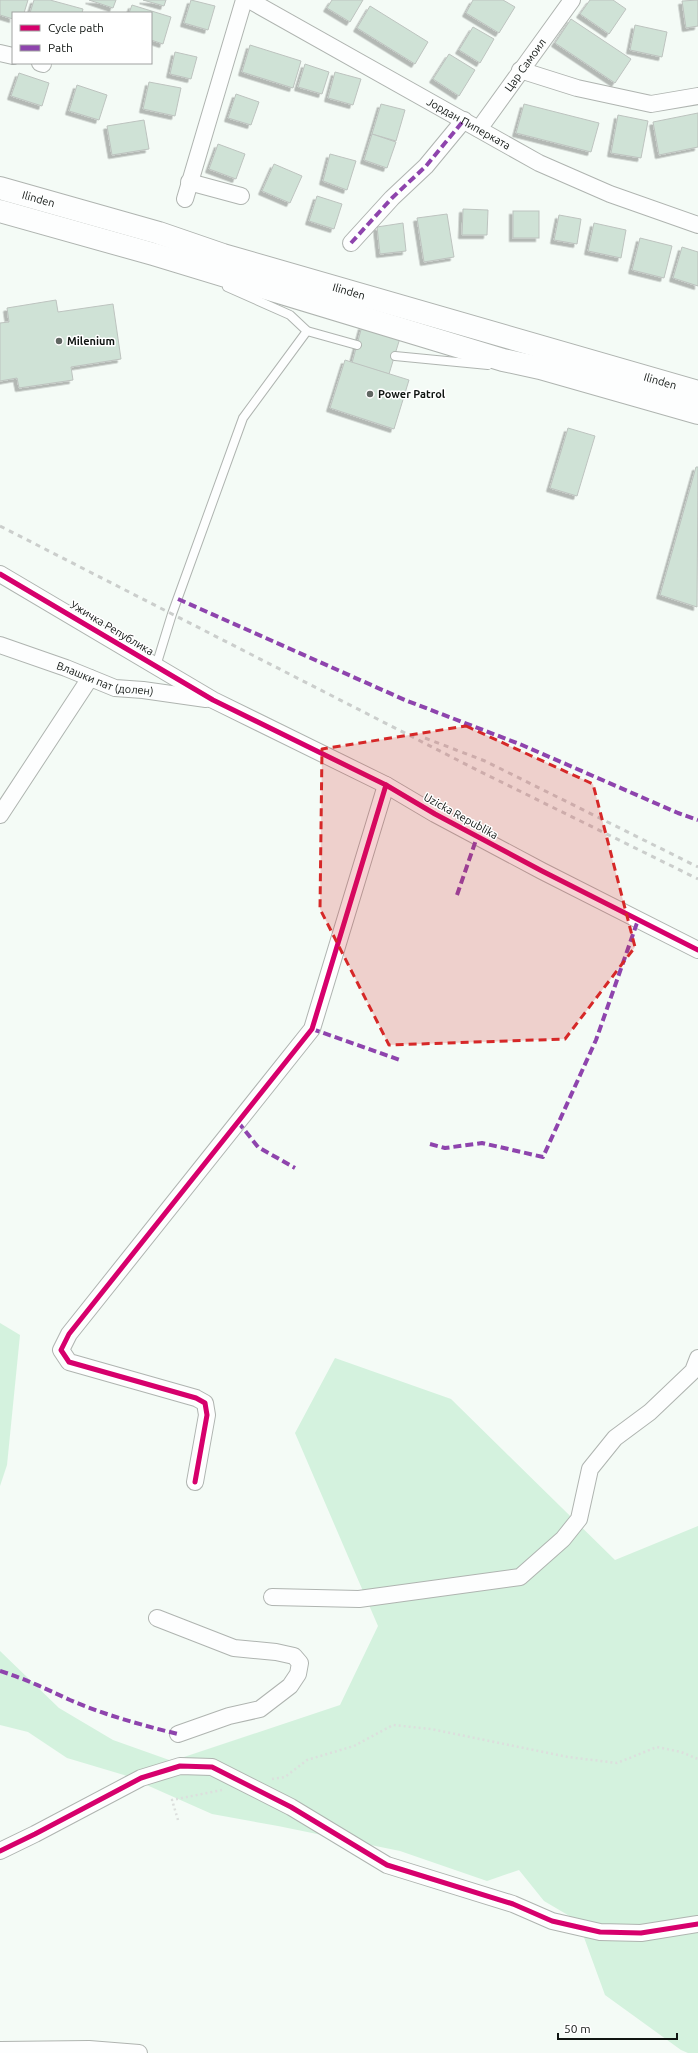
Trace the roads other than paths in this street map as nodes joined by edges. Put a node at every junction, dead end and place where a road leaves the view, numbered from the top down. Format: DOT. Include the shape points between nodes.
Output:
graph roads {
  1 [pos="244,0"];
  2 [pos="249,0"];
  3 [pos="572,0"];
  4 [pos="0,53"];
  5 [pos="12,56"];
  6 [pos="520,70"];
  7 [pos="698,96"];
  8 [pos="464,120"];
  9 [pos="479,129"];
  10 [pos="189,182"];
  11 [pos="0,188"];
  12 [pos="241,196"];
  13 [pos="185,199"];
  14 [pos="0,211"];
  15 [pos="698,225"];
  16 [pos="351,243"];
  17 [pos="153,254"];
  18 [pos="307,331"];
  19 [pos="357,345"];
  20 [pos="395,356"];
  21 [pos="540,368"];
  22 [pos="698,392"];
  23 [pos="698,413"];
  24 [pos="0,574"];
  25 [pos="0,645"];
  26 [pos="156,666"];
  27 [pos="90,678"];
  28 [pos="213,700"];
  29 [pos="386,785"];
  30 [pos="0,815"];
  31 [pos="698,950"];
  32 [pos="698,1358"];
  33 [pos="195,1482"];
  34 [pos="272,1598"];
  35 [pos="158,1618"];
  36 [pos="178,1734"];
  37 [pos="0,1851"];
  38 [pos="698,1924"];
  39 [pos="0,2050"];
  40 [pos="140,2053"];
  1 -- 10 [label="street"];
  2 -- 8 [label="street, Јордан Пиперката"];
  3 -- 6 [label="street, Цар Самоил"];
  4 -- 5 [label="street"];
  6 -- 7 [label="street" via="577,88 650,104"];
  6 -- 9 [label="street, Цар Самоил"];
  8 -- 9 [label="street, Јордан Пиперката"];
  8 -- 16 [label="street" via="426,166 392,198"];
  9 -- 15 [label="street, Јордан Пиперката" via="539,163 610,194"];
  10 -- 12 [label="street"];
  10 -- 13 [label="street"];
  11 -- 22 [label="main road, Ilinden"];
  14 -- 17 [label="main road, Ilinden"];
  17 -- 18 [label="lane" via="290,315"];
  17 -- 21 [label="main road, Ilinden" via="503,360"];
  18 -- 19 [label="lane"];
  18 -- 26 [label="lane" via="243,418 172,614"];
  20 -- 21 [label="lane"];
  21 -- 23 [label="main road, Ilinden"];
  24 -- 26 [label="street, Ужичка Република"];
  25 -- 27 [label="street, Влашки пат (долен)"];
  26 -- 28 [label="street, Ужичка Република"];
  27 -- 28 [label="street, Влашки пат (долен)" via="115,688"];
  27 -- 30 [label="street"];
  28 -- 29 [label="street, Uzicka Republika"];
  29 -- 31 [label="street, Uzicka Republika" via="542,871"];
  29 -- 33 [label="street" via="312,1029 69,1334 61,1350 69,1362 206,1403 207,1415"];
  32 -- 34 [label="street" via="693,1371 650,1412 615,1438 590,1469 579,1519 563,1539 520,1577 359,1599"];
  35 -- 36 [label="street" via="234,1648 294,1656 300,1663 298,1674 290,1686 260,1709 229,1716"];
  37 -- 38 [label="street" via="142,1778 180,1766 212,1767 291,1808 387,1866 513,1904 552,1921 600,1932 641,1934"];
  39 -- 40 [label="street" via="89,2049"];
}
